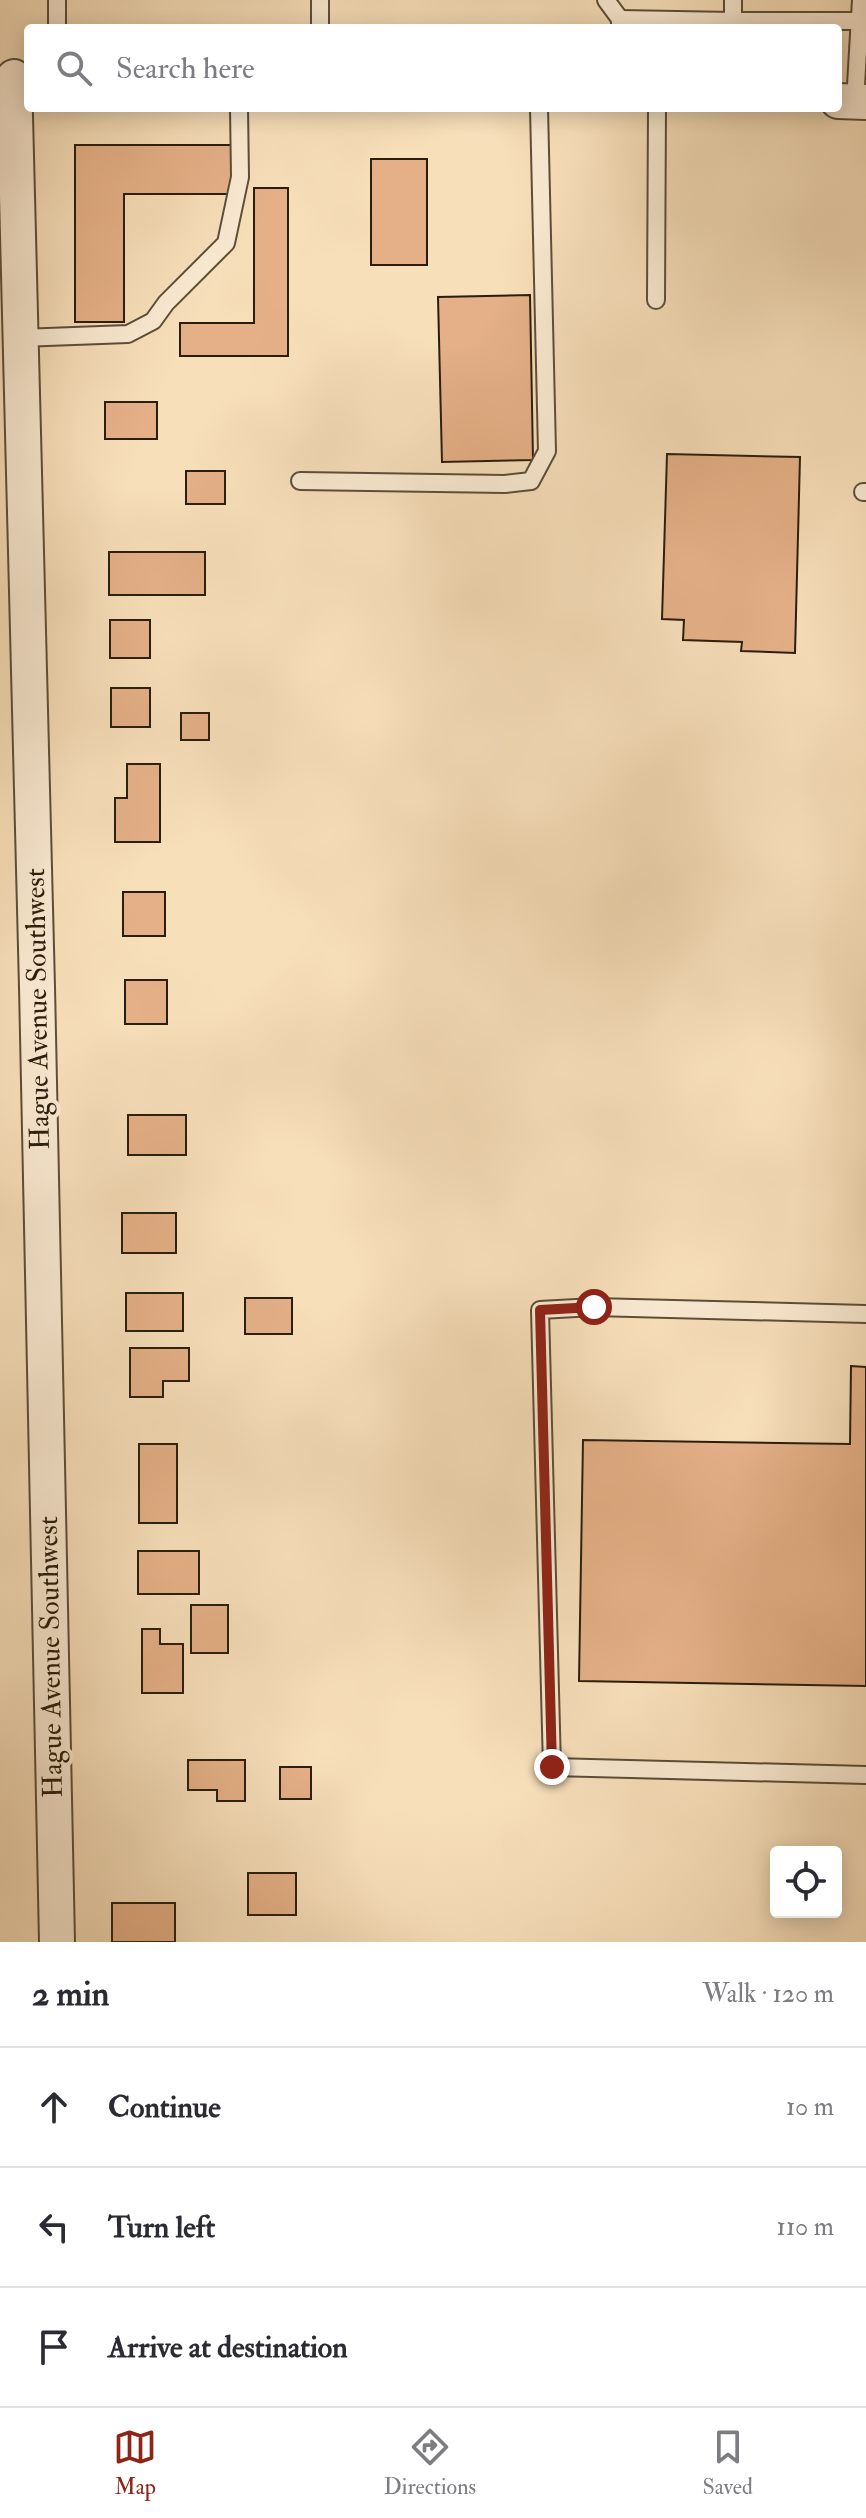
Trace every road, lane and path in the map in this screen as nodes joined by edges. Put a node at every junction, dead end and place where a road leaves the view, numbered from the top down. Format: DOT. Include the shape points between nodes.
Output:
graph roads {
  1 [pos="57,0"];
  2 [pos="320,0"];
  3 [pos="606,0"];
  4 [pos="733,0"];
  5 [pos="861,0"];
  6 [pos="733,21"];
  7 [pos="863,21"];
  8 [pos="57,24"];
  9 [pos="320,24"];
  10 [pos="620,24"];
  11 [pos="14,77"];
  12 [pos="853,102"];
  13 [pos="239,112"];
  14 [pos="539,112"];
  15 [pos="657,112"];
  16 [pos="656,300"];
  17 [pos="20,338"];
  18 [pos="300,481"];
  19 [pos="866,1314"];
  20 [pos="866,1775"];
  21 [pos="57,1942"];
  1 -- 8 [label="lane"];
  2 -- 9 [label="lane"];
  3 -- 10 [label="lane"];
  4 -- 6 [label="lane"];
  5 -- 7 [label="lane"];
  6 -- 7 [label="lane"];
  6 -- 10 [label="lane"];
  7 -- 12 [label="lane"];
  11 -- 17 [label="street, Hague Avenue Southwest"];
  13 -- 17 [label="lane" via="240,177 226,243 153,321 128,334"];
  14 -- 18 [label="lane" via="547,451 531,481"];
  15 -- 16 [label="lane"];
  17 -- 21 [label="street, Hague Avenue Southwest"];
  19 -- 20 [label="lane" via="540,1310 552,1767"];
}
